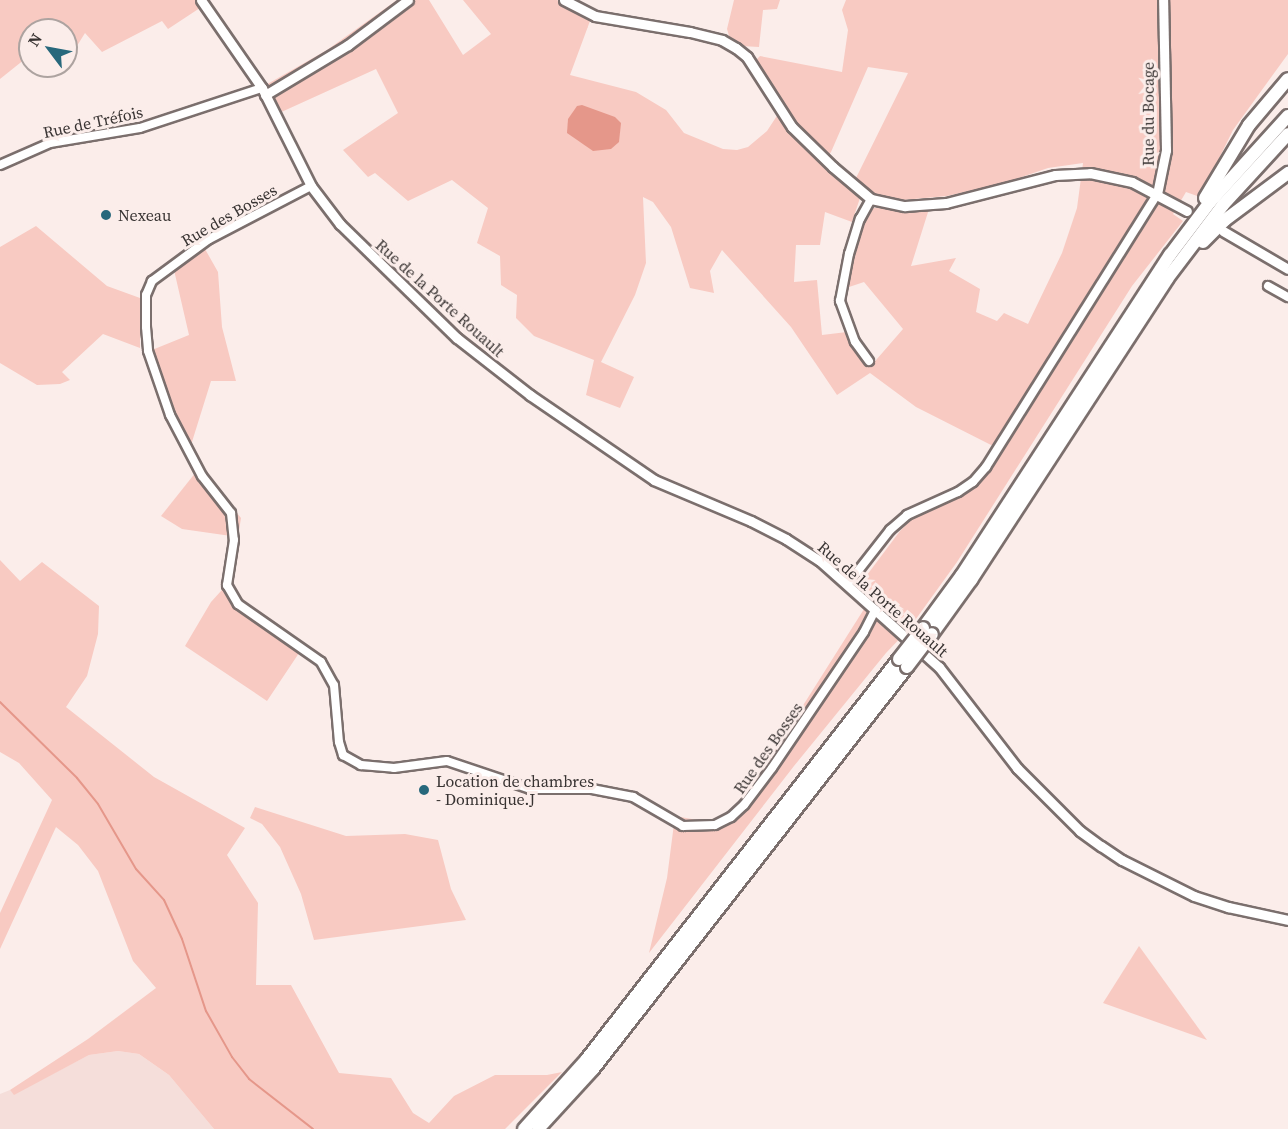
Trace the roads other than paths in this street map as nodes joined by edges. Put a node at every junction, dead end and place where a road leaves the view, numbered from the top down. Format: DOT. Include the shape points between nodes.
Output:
graph roads {
  1 [pos="201,0"];
  2 [pos="408,0"];
  3 [pos="564,0"];
  4 [pos="1163,0"];
  5 [pos="1288,69"];
  6 [pos="1288,79"];
  7 [pos="263,92"];
  8 [pos="1288,116"];
  9 [pos="1249,125"];
  10 [pos="1288,134"];
  11 [pos="0,165"];
  12 [pos="1288,173"];
  13 [pos="311,186"];
  14 [pos="1157,194"];
  15 [pos="871,199"];
  16 [pos="1187,211"];
  17 [pos="1223,231"];
  18 [pos="1170,255"];
  19 [pos="1288,269"];
  20 [pos="1167,279"];
  21 [pos="1268,286"];
  22 [pos="1288,297"];
  23 [pos="869,361"];
  24 [pos="847,585"];
  25 [pos="875,610"];
  26 [pos="928,631"];
  27 [pos="903,663"];
  28 [pos="1288,921"];
  29 [pos="524,1129"];
  30 [pos="538,1129"];
  1 -- 7 [label="street, Rue de la Porte Rouault"];
  2 -- 7 [label="street" via="348,45"];
  3 -- 15 [label="street" via="610,20 722,40 747,57 792,127"];
  4 -- 14 [label="street, Rue du Bocage" via="1166,150"];
  5 -- 9 [label="highway"];
  6 -- 9 [label="highway"];
  7 -- 11 [label="street, Rue de Tréfois" via="141,128 50,143"];
  7 -- 13 [label="street, Rue de la Porte Rouault"];
  8 -- 18 [label="highway" via="1210,202"];
  9 -- 18 [label="highway" via="1213,188 1178,234"];
  10 -- 20 [label="highway" via="1223,205"];
  12 -- 20 [label="highway" via="1225,220"];
  13 -- 24 [label="street, Rue de la Porte Rouault" via="339,224 412,297 530,396 654,480 786,539"];
  13 -- 25 [label="street, Rue des Bosses" via="208,239 152,281 146,295 146,327 148,351 170,415 202,476 231,513 234,540 226,585 238,604 321,662 334,684 343,755 361,765 394,768 447,760 530,789 592,789 633,797 682,826 715,825 744,805 772,768"];
  14 -- 15 [label="street" via="1105,175 1072,173 946,203 905,206"];
  14 -- 16 [label="street"];
  14 -- 24 [label="street" via="986,468 958,492 907,515 890,530"];
  15 -- 23 [label="street" via="849,254 840,301 855,342"];
  17 -- 19 [label="street"];
  18 -- 26 [label="highway"];
  20 -- 26 [label="highway" via="971,580"];
  21 -- 22 [label="street"];
  24 -- 25 [label="street, Rue de la Porte Rouault"];
  25 -- 28 [label="street, Rue de la Porte Rouault" via="939,667 1017,768 1080,831 1122,860 1194,896"];
  26 -- 27 [label="highway, bridge"];
  27 -- 29 [label="highway" via="587,1059"];
  27 -- 30 [label="highway" via="593,1069"];
}
